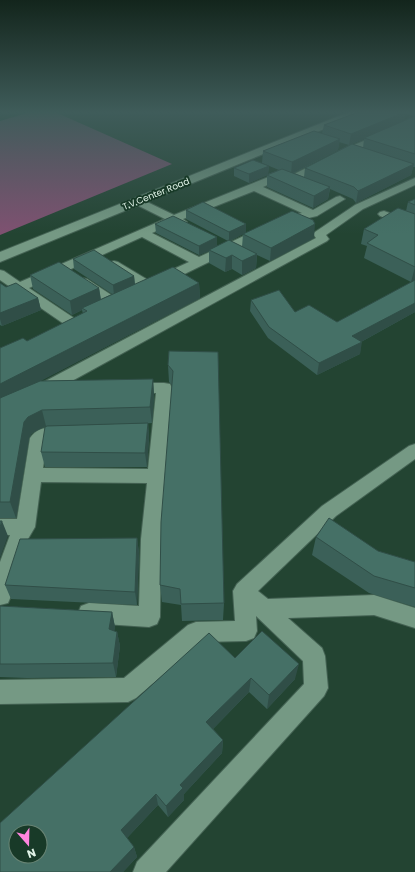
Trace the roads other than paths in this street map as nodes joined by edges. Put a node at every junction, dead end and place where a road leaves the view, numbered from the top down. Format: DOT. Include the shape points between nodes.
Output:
graph roads {
  1 [pos="234,153"];
  2 [pos="256,153"];
  3 [pos="344,153"];
  4 [pos="359,153"];
  5 [pos="363,154"];
  6 [pos="241,159"];
  7 [pos="254,164"];
  8 [pos="268,170"];
  9 [pos="286,178"];
  10 [pos="415,181"];
  11 [pos="303,185"];
  12 [pos="254,188"];
  13 [pos="137,201"];
  14 [pos="203,206"];
  15 [pos="359,207"];
  16 [pos="217,213"];
  17 [pos="313,214"];
  18 [pos="384,214"];
  19 [pos="174,219"];
  20 [pos="188,226"];
  21 [pos="244,226"];
  22 [pos="415,226"];
  23 [pos="143,232"];
  24 [pos="258,233"];
  25 [pos="216,240"];
  26 [pos="0,246"];
  27 [pos="230,246"];
  28 [pos="96,253"];
  29 [pos="244,254"];
  30 [pos="0,257"];
  31 [pos="257,260"];
  32 [pos="199,262"];
  33 [pos="61,268"];
  34 [pos="270,268"];
  35 [pos="0,274"];
  36 [pos="148,286"];
  37 [pos="19,287"];
  38 [pos="114,303"];
  39 [pos="100,309"];
  40 [pos="86,316"];
  41 [pos="72,322"];
  42 [pos="59,329"];
  43 [pos="44,388"];
  44 [pos="84,388"];
  45 [pos="116,388"];
  46 [pos="0,409"];
  47 [pos="81,433"];
  48 [pos="415,450"];
  49 [pos="33,474"];
  50 [pos="156,476"];
  51 [pos="0,527"];
  52 [pos="20,535"];
  53 [pos="40,541"];
  54 [pos="244,590"];
  55 [pos="4,605"];
  56 [pos="263,609"];
  57 [pos="74,613"];
  58 [pos="415,618"];
  59 [pos="0,692"];
  60 [pos="147,872"];
  1 -- 26 [label="street, T.V.Center Road"];
  2 -- 6 [label="street, T.V.Center Road"];
  3 -- 9 [label="street"];
  4 -- 5 [label="street"];
  6 -- 7 [label="street"];
  6 -- 13 [label="street, T.V.Center Road"];
  8 -- 9 [label="street"];
  9 -- 11 [label="street"];
  9 -- 12 [label="street"];
  10 -- 15 [label="street"];
  12 -- 14 [label="street"];
  12 -- 17 [label="street"];
  13 -- 19 [label="street"];
  13 -- 30 [label="street, T.V.Center Road"];
  14 -- 16 [label="street"];
  14 -- 19 [label="street"];
  15 -- 17 [label="street" via="334,197"];
  15 -- 34 [label="street" via="319,234 323,239"];
  17 -- 24 [label="street" via="288,219"];
  18 -- 22 [label="street"];
  19 -- 20 [label="street"];
  19 -- 23 [label="street"];
  21 -- 24 [label="street"];
  23 -- 28 [label="street"];
  23 -- 32 [label="street"];
  24 -- 27 [label="street"];
  25 -- 27 [label="street"];
  27 -- 29 [label="street"];
  27 -- 32 [label="street"];
  28 -- 33 [label="street"];
  28 -- 36 [label="street"];
  31 -- 34 [label="street"];
  32 -- 36 [label="street"];
  33 -- 37 [label="street"];
  33 -- 38 [label="street"];
  34 -- 43 [label="street"];
  35 -- 37 [label="street"];
  36 -- 38 [label="street"];
  37 -- 41 [label="street"];
  38 -- 39 [label="street"];
  40 -- 41 [label="street"];
  41 -- 42 [label="street"];
  43 -- 44 [label="street"];
  43 -- 46 [label="street"];
  45 -- 50 [label="street" via="164,388 152,430"];
  47 -- 49 [label="street" via="46,433 39,438"];
  48 -- 54 [label="street" via="329,511"];
  49 -- 50 [label="street"];
  49 -- 52 [label="street"];
  50 -- 57 [label="street" via="143,539 149,617"];
  51 -- 52 [label="street"];
  52 -- 53 [label="street"];
  52 -- 55 [label="street"];
  54 -- 56 [label="street"];
  54 -- 59 [label="street" via="246,631 196,632 128,690"];
  56 -- 58 [label="street" via="374,605"];
  56 -- 60 [label="street" via="314,656 316,688"];
}
